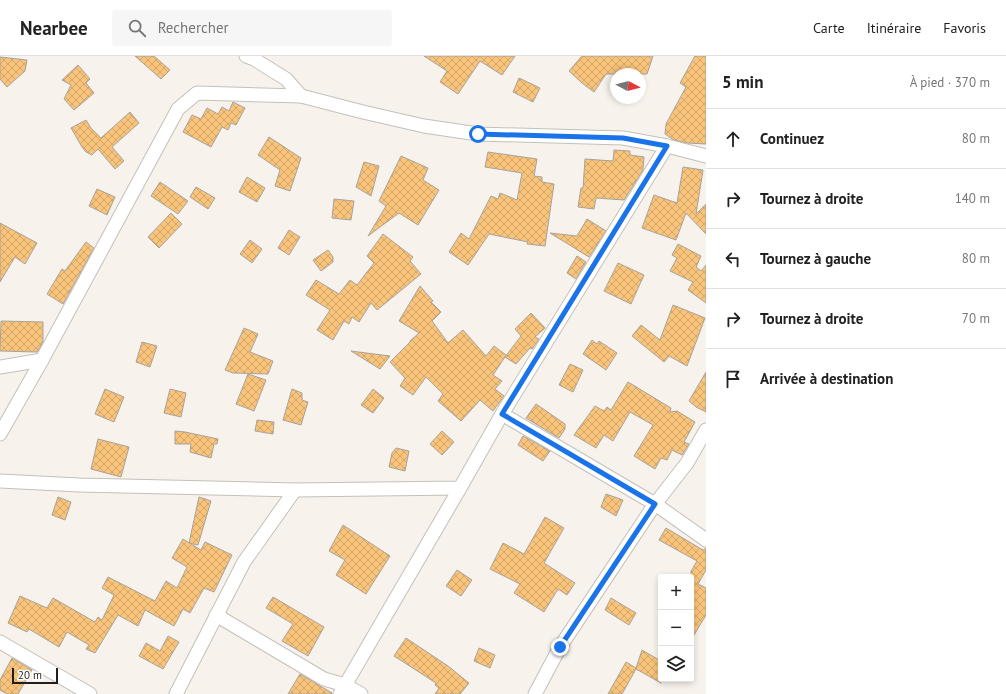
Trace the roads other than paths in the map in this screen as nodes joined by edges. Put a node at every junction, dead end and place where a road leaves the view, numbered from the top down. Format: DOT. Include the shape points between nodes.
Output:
graph roads {
  1 [pos="246,56"];
  2 [pos="301,96"];
  3 [pos="667,146"];
  4 [pos="706,156"];
  5 [pos="42,360"];
  6 [pos="0,367"];
  7 [pos="502,414"];
  8 [pos="706,430"];
  9 [pos="0,434"];
  10 [pos="0,481"];
  11 [pos="460,488"];
  12 [pos="295,490"];
  13 [pos="655,504"];
  14 [pos="706,540"];
  15 [pos="216,615"];
  16 [pos="0,642"];
  17 [pos="342,689"];
  18 [pos="90,694"];
  19 [pos="176,694"];
  20 [pos="361,694"];
  21 [pos="536,694"];
  1 -- 2 [label="street" via="286,79"];
  2 -- 3 [label="street" via="424,126 478,134 623,138"];
  2 -- 5 [label="street" via="197,93 178,109"];
  3 -- 4 [label="street"];
  3 -- 7 [label="street"];
  5 -- 6 [label="street"];
  5 -- 9 [label="street"];
  7 -- 11 [label="street"];
  7 -- 13 [label="street"];
  8 -- 13 [label="street" via="687,463"];
  10 -- 12 [label="street"];
  11 -- 12 [label="street"];
  11 -- 17 [label="street"];
  12 -- 15 [label="street" via="244,562"];
  13 -- 14 [label="street"];
  13 -- 21 [label="street" via="560,647"];
  15 -- 17 [label="street"];
  15 -- 19 [label="street"];
  16 -- 18 [label="street"];
  17 -- 20 [label="street"];
}
